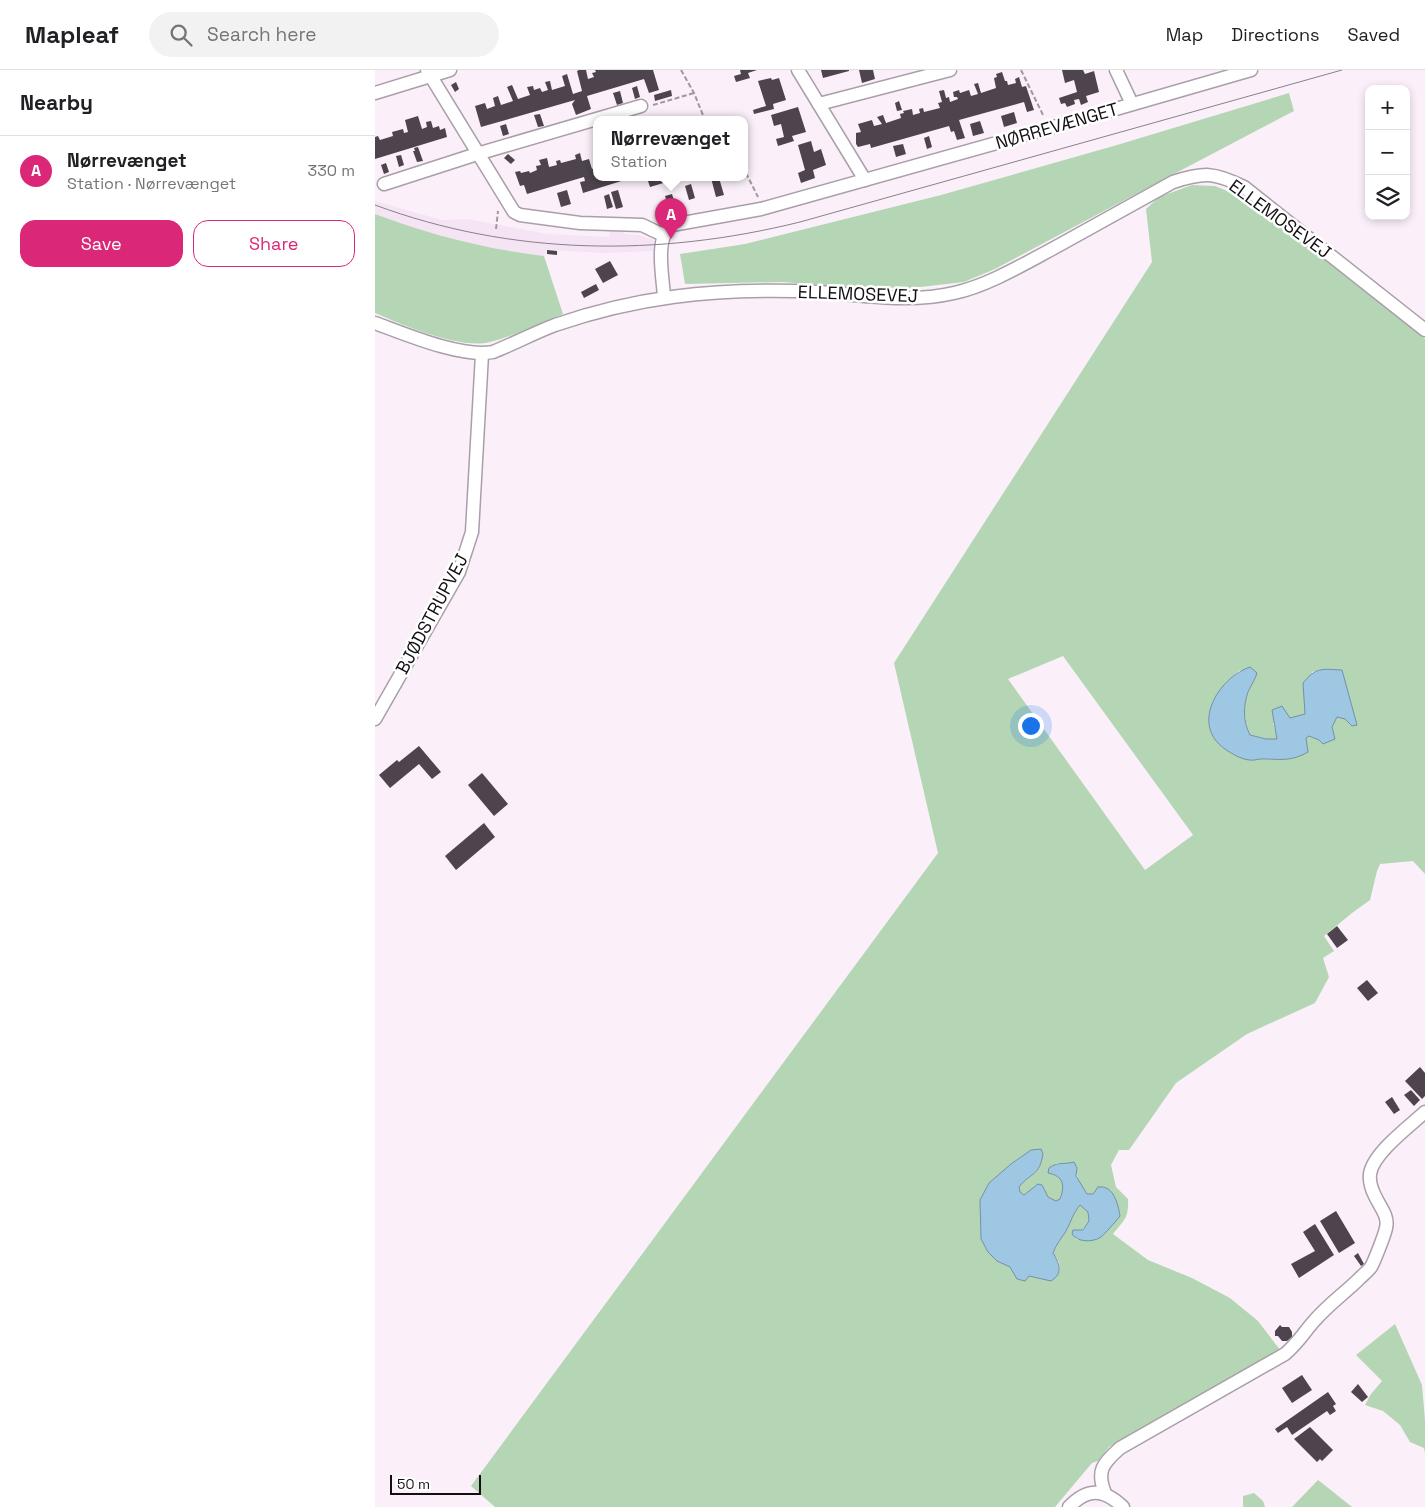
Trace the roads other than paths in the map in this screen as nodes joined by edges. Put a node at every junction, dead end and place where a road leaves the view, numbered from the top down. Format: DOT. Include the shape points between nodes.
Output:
graph roads {
  1 [pos="450,70"];
  2 [pos="798,70"];
  3 [pos="950,70"];
  4 [pos="1116,70"];
  5 [pos="1251,70"];
  6 [pos="428,73"];
  7 [pos="375,93"];
  8 [pos="819,104"];
  9 [pos="1131,104"];
  10 [pos="641,106"];
  11 [pos="607,116"];
  12 [pos="593,120"];
  13 [pos="477,154"];
  14 [pos="865,180"];
  15 [pos="384,184"];
  16 [pos="663,235"];
  17 [pos="664,297"];
  18 [pos="375,323"];
  19 [pos="1425,330"];
  20 [pos="482,354"];
  21 [pos="375,719"];
  22 [pos="1425,1112"];
  23 [pos="1105,1493"];
  24 [pos="1069,1507"];
  25 [pos="1123,1507"];
  1 -- 6 [label="street"];
  2 -- 8 [label="street"];
  3 -- 8 [label="street"];
  4 -- 9 [label="street"];
  5 -- 9 [label="street, NØRREVÆNGET"];
  6 -- 7 [label="street"];
  6 -- 13 [label="street"];
  8 -- 14 [label="street"];
  9 -- 14 [label="street, NØRREVÆNGET"];
  10 -- 11 [label="street"];
  12 -- 13 [label="street"];
  13 -- 15 [label="street"];
  13 -- 16 [label="street" via="510,207 520,215 580,223 642,225"];
  14 -- 16 [label="street, NØRREVÆNGET" via="761,209 676,224"];
  16 -- 17 [label="street"];
  17 -- 19 [label="street, ELLEMOSEVEJ" via="760,291 875,298 955,293 1019,267 1173,182 1210,174 1244,187"];
  17 -- 20 [label="street, ELLEMOSEVEJ" via="580,317"];
  18 -- 20 [label="street, ELLEMOSEVEJ" via="440,346"];
  20 -- 21 [label="street, BJØDSTRUPVEJ" via="472,532 459,572"];
  22 -- 23 [label="street" via="1381,1153 1370,1174 1387,1222 1371,1267 1314,1321 1298,1343 1285,1354 1120,1448 1102,1468 1100,1482"];
  23 -- 24 [label="street" via="1079,1497"];
  23 -- 25 [label="street"];
}
